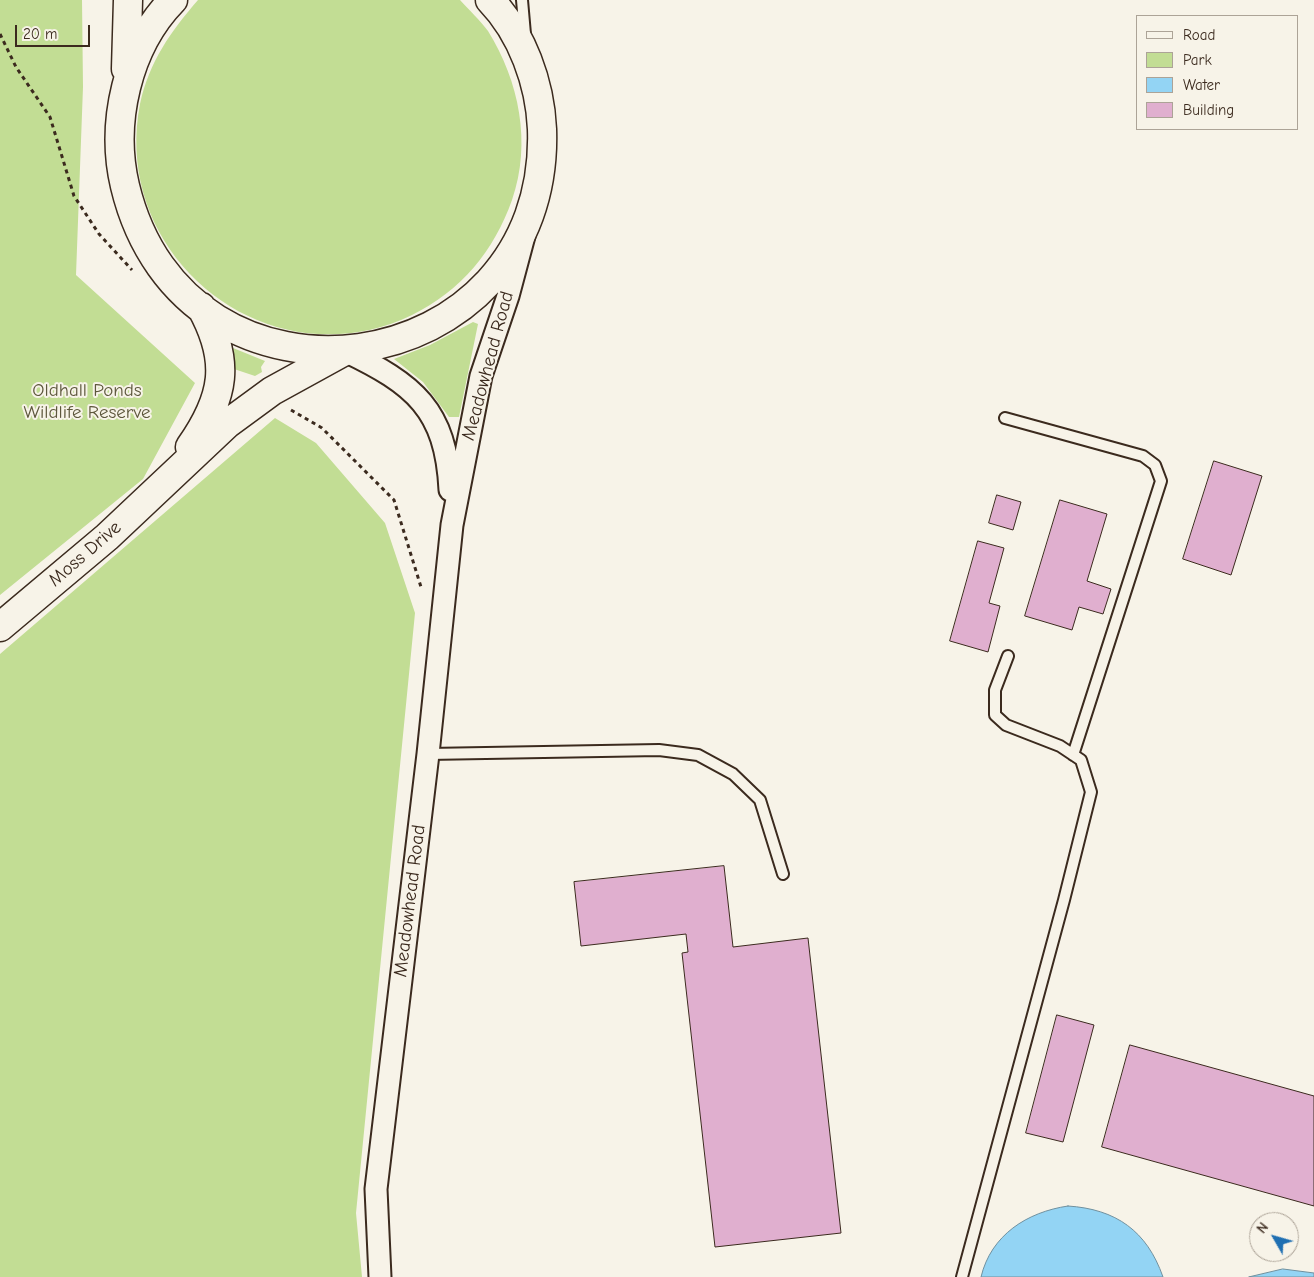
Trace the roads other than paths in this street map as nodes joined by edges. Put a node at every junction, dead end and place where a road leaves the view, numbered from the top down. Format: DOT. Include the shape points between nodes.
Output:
graph roads {
  1 [pos="128,0"];
  2 [pos="173,0"];
  3 [pos="490,0"];
  4 [pos="522,0"];
  5 [pos="526,58"];
  6 [pos="126,88"];
  7 [pos="531,209"];
  8 [pos="201,308"];
  9 [pos="344,351"];
  10 [pos="1005,418"];
  11 [pos="168,479"];
  12 [pos="452,525"];
  13 [pos="0,626"];
  14 [pos="1008,656"];
  15 [pos="428,754"];
  16 [pos="1073,755"];
  17 [pos="783,874"];
  18 [pos="380,1277"];
  19 [pos="962,1277"];
  1 -- 6 [label="main road"];
  2 -- 6 [label="main road" via="140,47"];
  3 -- 5 [label="main road" via="512,29"];
  4 -- 5 [label="lane"];
  5 -- 7 [label="main road" via="539,102 543,149"];
  6 -- 8 [label="main road" via="119,129 121,169 130,209 147,246 171,279"];
  7 -- 9 [label="main road" via="499,268 477,293 451,314 423,331 392,343"];
  7 -- 12 [label="street, Meadowhead Road" via="482,376"];
  8 -- 9 [label="main road" via="233,328 268,342 305,350"];
  8 -- 11 [label="main road, Moss Drive" via="214,332 220,354 219,386 202,430"];
  9 -- 11 [label="main road, Moss Drive" via="272,390 227,424"];
  9 -- 12 [label="street, Meadowhead Road" via="404,384 432,416 443,438 449,465"];
  10 -- 16 [label="lane" via="1143,456 1155,465 1161,481"];
  11 -- 13 [label="main road, Moss Drive" via="107,537"];
  12 -- 15 [label="street, Meadowhead Road"];
  14 -- 16 [label="lane" via="995,690 995,715 1006,725 1060,746"];
  15 -- 17 [label="lane" via="659,750 698,755 732,774 760,800"];
  15 -- 18 [label="street, Meadowhead Road" via="376,1189"];
  16 -- 19 [label="lane" via="1081,760 1091,792"];
}
